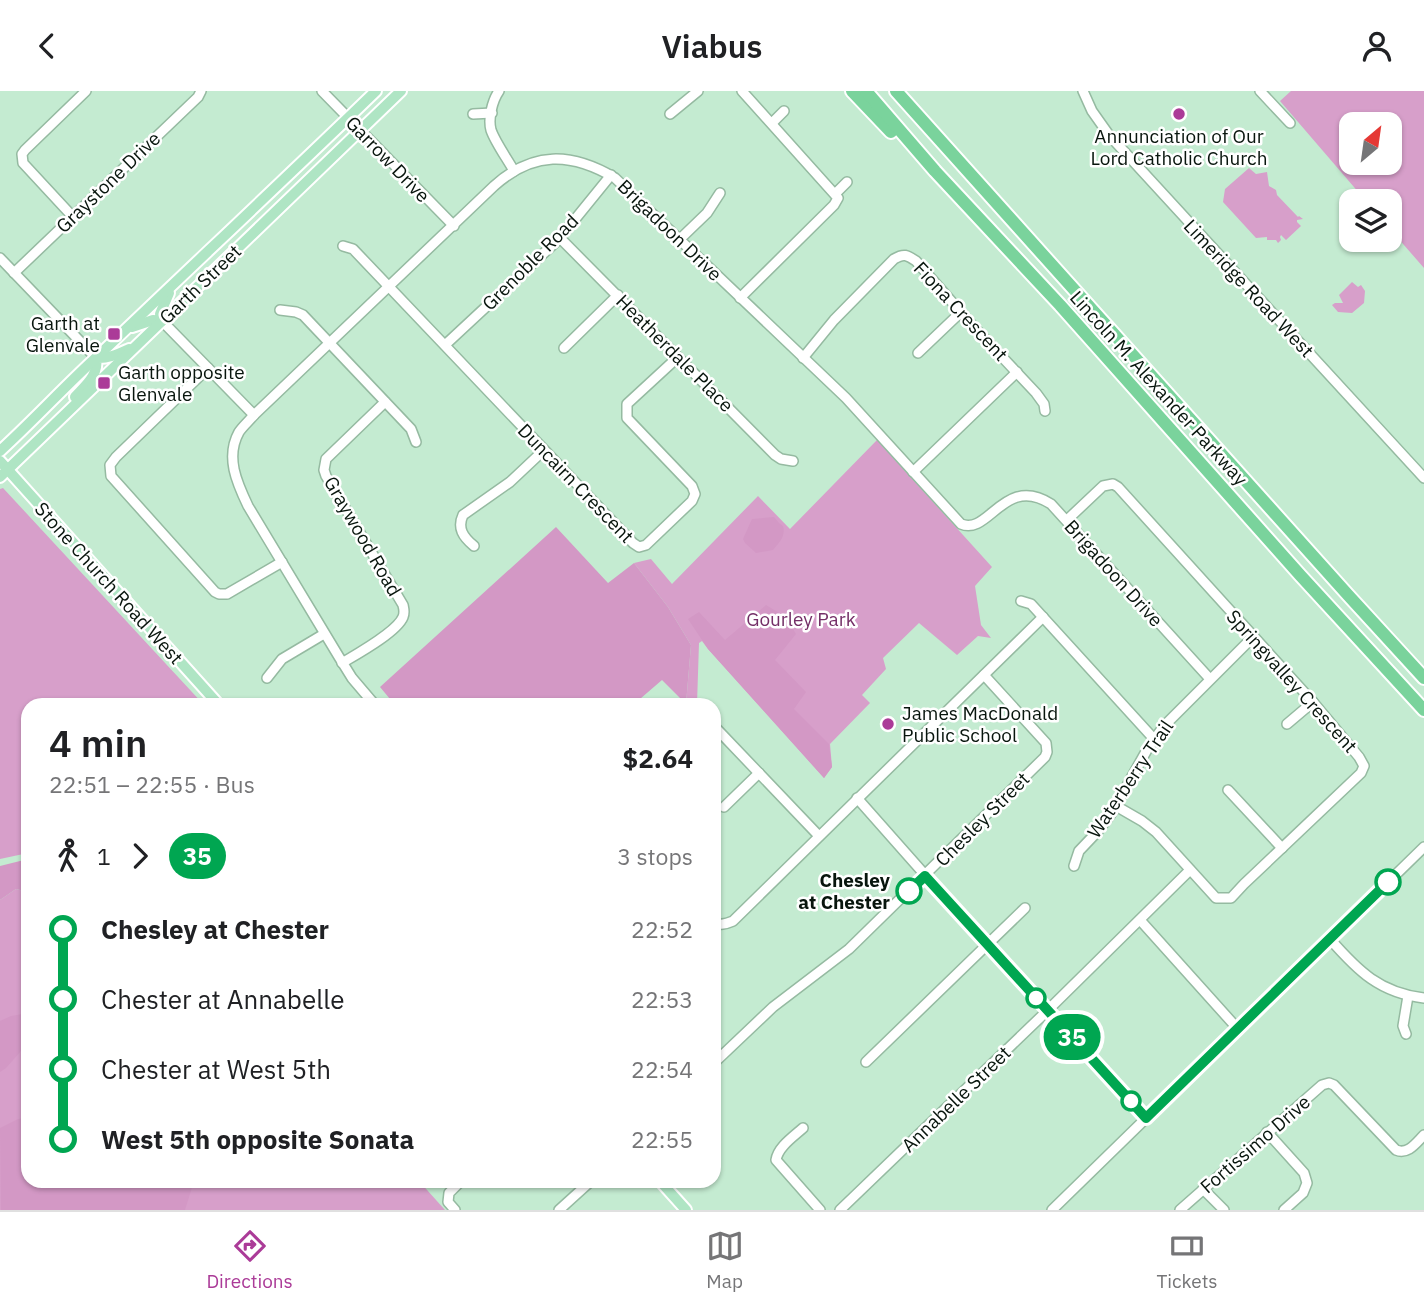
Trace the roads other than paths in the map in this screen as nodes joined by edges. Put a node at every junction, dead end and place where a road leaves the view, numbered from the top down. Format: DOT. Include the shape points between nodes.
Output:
graph roads {
  1 [pos="86,91"];
  2 [pos="201,91"];
  3 [pos="322,91"];
  4 [pos="376,91"];
  5 [pos="401,91"];
  6 [pos="499,91"];
  7 [pos="698,91"];
  8 [pos="742,91"];
  9 [pos="852,91"];
  10 [pos="866,91"];
  11 [pos="896,91"];
  12 [pos="904,91"];
  13 [pos="1083,91"];
  14 [pos="1260,91"];
  15 [pos="911,108"];
  16 [pos="784,111"];
  17 [pos="492,113"];
  18 [pos="472,114"];
  19 [pos="670,114"];
  20 [pos="348,118"];
  21 [pos="772,123"];
  22 [pos="1290,124"];
  23 [pos="360,131"];
  24 [pos="514,171"];
  25 [pos="935,171"];
  26 [pos="611,175"];
  27 [pos="848,182"];
  28 [pos="720,193"];
  29 [pos="835,194"];
  30 [pos="73,216"];
  31 [pos="454,226"];
  32 [pos="560,238"];
  33 [pos="680,239"];
  34 [pos="343,246"];
  35 [pos="0,258"];
  36 [pos="14,272"];
  37 [pos="173,286"];
  38 [pos="389,287"];
  39 [pos="618,295"];
  40 [pos="740,297"];
  41 [pos="281,310"];
  42 [pos="961,312"];
  43 [pos="162,321"];
  44 [pos="126,329"];
  45 [pos="142,339"];
  46 [pos="330,344"];
  47 [pos="445,345"];
  48 [pos="564,348"];
  49 [pos="918,353"];
  50 [pos="678,357"];
  51 [pos="96,358"];
  52 [pos="803,358"];
  53 [pos="208,368"];
  54 [pos="1017,372"];
  55 [pos="386,402"];
  56 [pos="1045,411"];
  57 [pos="254,415"];
  58 [pos="45,433"];
  59 [pos="415,442"];
  60 [pos="544,450"];
  61 [pos="0,451"];
  62 [pos="793,461"];
  63 [pos="3,469"];
  64 [pos="913,472"];
  65 [pos="1424,478"];
  66 [pos="1066,520"];
  67 [pos="474,546"];
  68 [pos="282,562"];
  69 [pos="1021,601"];
  70 [pos="1043,617"];
  71 [pos="324,634"];
  72 [pos="1252,637"];
  73 [pos="342,663"];
  74 [pos="984,675"];
  75 [pos="267,678"];
  76 [pos="1424,678"];
  77 [pos="1210,679"];
  78 [pos="213,698"];
  79 [pos="368,698"];
  80 [pos="1313,702"];
  81 [pos="1424,710"];
  82 [pos="1287,724"];
  83 [pos="721,733"];
  84 [pos="1154,739"];
  85 [pos="759,773"];
  86 [pos="1228,790"];
  87 [pos="857,799"];
  88 [pos="1116,806"];
  89 [pos="724,807"];
  90 [pos="819,836"];
  91 [pos="1424,847"];
  92 [pos="1282,848"];
  93 [pos="1074,866"];
  94 [pos="1190,870"];
  95 [pos="925,876"];
  96 [pos="1025,908"];
  97 [pos="1140,920"];
  98 [pos="721,924"];
  99 [pos="1330,939"];
  100 [pos="987,945"];
  101 [pos="1408,996"];
  102 [pos="1424,998"];
  103 [pos="1047,1011"];
  104 [pos="1237,1028"];
  105 [pos="1406,1034"];
  106 [pos="721,1056"];
  107 [pos="866,1062"];
  108 [pos="1146,1118"];
  109 [pos="803,1128"];
  110 [pos="1267,1132"];
  111 [pos="1424,1135"];
  112 [pos="454,1188"];
  113 [pos="583,1188"];
  114 [pos="666,1188"];
  115 [pos="1203,1189"];
  116 [pos="451,1206"];
  117 [pos="559,1210"];
  118 [pos="686,1210"];
  119 [pos="820,1210"];
  120 [pos="840,1210"];
  121 [pos="1052,1210"];
  122 [pos="1180,1210"];
  123 [pos="1224,1210"];
  124 [pos="1284,1210"];
  1 -- 30 [label="street" via="22,154 23,163"];
  2 -- 30 [label="street, Graystone Drive"];
  3 -- 20 [label="street, Garrow Drive"];
  4 -- 20 [label="main road, Garth Street"];
  5 -- 23 [label="main road, Garth Street"];
  6 -- 17 [label="street"];
  7 -- 19 [label="street"];
  8 -- 21 [label="street"];
  9 -- 25 [label="highway" via="912,154"];
  10 -- 25 [label="highway, Lincoln M. Alexander Parkway"];
  11 -- 15 [label="highway, Lincoln M. Alexander Parkway"];
  12 -- 15 [label="highway"];
  13 -- 65 [label="street, Limeridge Road West" via="1109,135"];
  14 -- 22 [label="street"];
  15 -- 76 [label="highway, Lincoln M. Alexander Parkway"];
  16 -- 21 [label="street"];
  17 -- 18 [label="street"];
  17 -- 24 [label="street" via="492,133"];
  20 -- 23 [label="street, Garrow Drive"];
  20 -- 37 [label="main road, Garth Street"];
  21 -- 29 [label="street"];
  23 -- 31 [label="street, Garrow Drive"];
  23 -- 43 [label="main road, Garth Street"];
  24 -- 26 [label="street, Brigadoon Drive" via="541,160 562,159 590,164"];
  24 -- 31 [label="street, Brigadoon Drive"];
  25 -- 81 [label="highway, Lincoln M. Alexander Parkway"];
  26 -- 32 [label="street, Grenoble Road"];
  26 -- 33 [label="street, Brigadoon Drive"];
  27 -- 29 [label="street"];
  28 -- 33 [label="street"];
  29 -- 40 [label="street" via="834,205"];
  30 -- 36 [label="street, Graystone Drive"];
  31 -- 38 [label="street, Brigadoon Drive"];
  32 -- 39 [label="street, Heatherdale Place"];
  32 -- 47 [label="street, Grenoble Road"];
  33 -- 40 [label="street, Brigadoon Drive"];
  34 -- 38 [label="street, Duncairn Crescent" via="353,249"];
  35 -- 36 [label="street"];
  36 -- 51 [label="street"];
  37 -- 43 [label="main road" via="160,314"];
  37 -- 44 [label="main road, Garth Street"];
  38 -- 46 [label="street, Brigadoon Drive"];
  38 -- 47 [label="street, Duncairn Crescent"];
  39 -- 48 [label="street"];
  39 -- 50 [label="street, Heatherdale Place"];
  40 -- 52 [label="street, Brigadoon Drive"];
  41 -- 46 [label="street" via="303,315"];
  42 -- 49 [label="street"];
  42 -- 52 [label="street, Fiona Crescent" via="916,261 902,254 834,320"];
  42 -- 54 [label="street, Fiona Crescent"];
  43 -- 44 [label="main road"];
  43 -- 45 [label="main road, Garth Street"];
  43 -- 53 [label="street"];
  44 -- 51 [label="main road, Garth Street"];
  45 -- 51 [label="main road" via="112,357"];
  45 -- 58 [label="main road, Garth Street"];
  46 -- 55 [label="street"];
  46 -- 57 [label="street, Brigadoon Drive"];
  47 -- 60 [label="street, Duncairn Crescent"];
  50 -- 60 [label="street, Duncairn Crescent" via="626,409 627,418 695,494 646,545 633,543"];
  50 -- 62 [label="street, Heatherdale Place" via="775,455"];
  51 -- 58 [label="main road" via="96,372"];
  51 -- 61 [label="main road, Garth Street"];
  52 -- 64 [label="street, Brigadoon Drive"];
  53 -- 57 [label="street"];
  53 -- 68 [label="street" via="116,457 110,465 111,476 215,592 227,594"];
  54 -- 56 [label="street" via="1040,397"];
  54 -- 64 [label="street, Fiona Crescent"];
  55 -- 59 [label="street" via="411,429"];
  55 -- 73 [label="street, Graywood Road" via="326,459 324,470 404,614 378,641"];
  57 -- 68 [label="street, Brigadoon Drive" via="239,433 233,470 248,506"];
  58 -- 63 [label="main road, Garth Street"];
  60 -- 67 [label="street" via="510,482 463,515 460,529"];
  63 -- 78 [label="main road, Stone Church Road West"];
  64 -- 66 [label="street, Brigadoon Drive" via="965,526 975,525 1005,502 1023,496 1043,499"];
  66 -- 72 [label="street, Springvalley Crescent" via="1102,486 1118,487"];
  66 -- 77 [label="street, Brigadoon Drive"];
  68 -- 71 [label="street, Brigadoon Drive"];
  69 -- 70 [label="street"];
  70 -- 74 [label="street"];
  70 -- 84 [label="street"];
  71 -- 73 [label="street, Brigadoon Drive"];
  71 -- 75 [label="street" via="282,659"];
  72 -- 77 [label="street, Waterberry Trail"];
  72 -- 80 [label="street, Springvalley Crescent"];
  73 -- 79 [label="street, Brigadoon Drive"];
  74 -- 87 [label="street"];
  74 -- 95 [label="street, Chesley Street" via="1046,743 1047,752"];
  77 -- 84 [label="street, Waterberry Trail"];
  80 -- 82 [label="street"];
  80 -- 92 [label="street, Springvalley Crescent" via="1364,766"];
  83 -- 85 [label="street"];
  84 -- 88 [label="street, Waterberry Trail"];
  85 -- 89 [label="street"];
  85 -- 90 [label="street"];
  86 -- 92 [label="street"];
  87 -- 90 [label="street"];
  87 -- 95 [label="street"];
  88 -- 93 [label="street, Waterberry Trail" via="1079,851"];
  88 -- 94 [label="street, Springvalley Crescent" via="1151,828"];
  90 -- 98 [label="street" via="733,921"];
  91 -- 99 [label="street"];
  92 -- 94 [label="street, Springvalley Crescent" via="1231,898 1216,898"];
  94 -- 97 [label="street, Annabelle Street"];
  95 -- 100 [label="street"];
  95 -- 106 [label="street, Chesley Street" via="844,953 773,1007"];
  96 -- 100 [label="street"];
  97 -- 103 [label="street, Annabelle Street"];
  97 -- 104 [label="street"];
  99 -- 101 [label="street" via="1368,978"];
  99 -- 104 [label="street"];
  100 -- 103 [label="street"];
  100 -- 107 [label="street"];
  101 -- 102 [label="street"];
  101 -- 105 [label="street"];
  103 -- 108 [label="street"];
  103 -- 120 [label="street, Annabelle Street"];
  104 -- 108 [label="street"];
  108 -- 121 [label="street"];
  109 -- 119 [label="street" via="779,1150 776,1160"];
  110 -- 111 [label="street, Fortissimo Drive" via="1329,1083 1396,1150 1407,1151"];
  110 -- 115 [label="street, Fortissimo Drive"];
  110 -- 124 [label="street" via="1304,1173 1307,1183"];
  112 -- 116 [label="street" via="449,1193"];
  113 -- 117 [label="street"];
  114 -- 118 [label="main road"];
  115 -- 122 [label="street, Fortissimo Drive"];
  115 -- 123 [label="street"];
}
